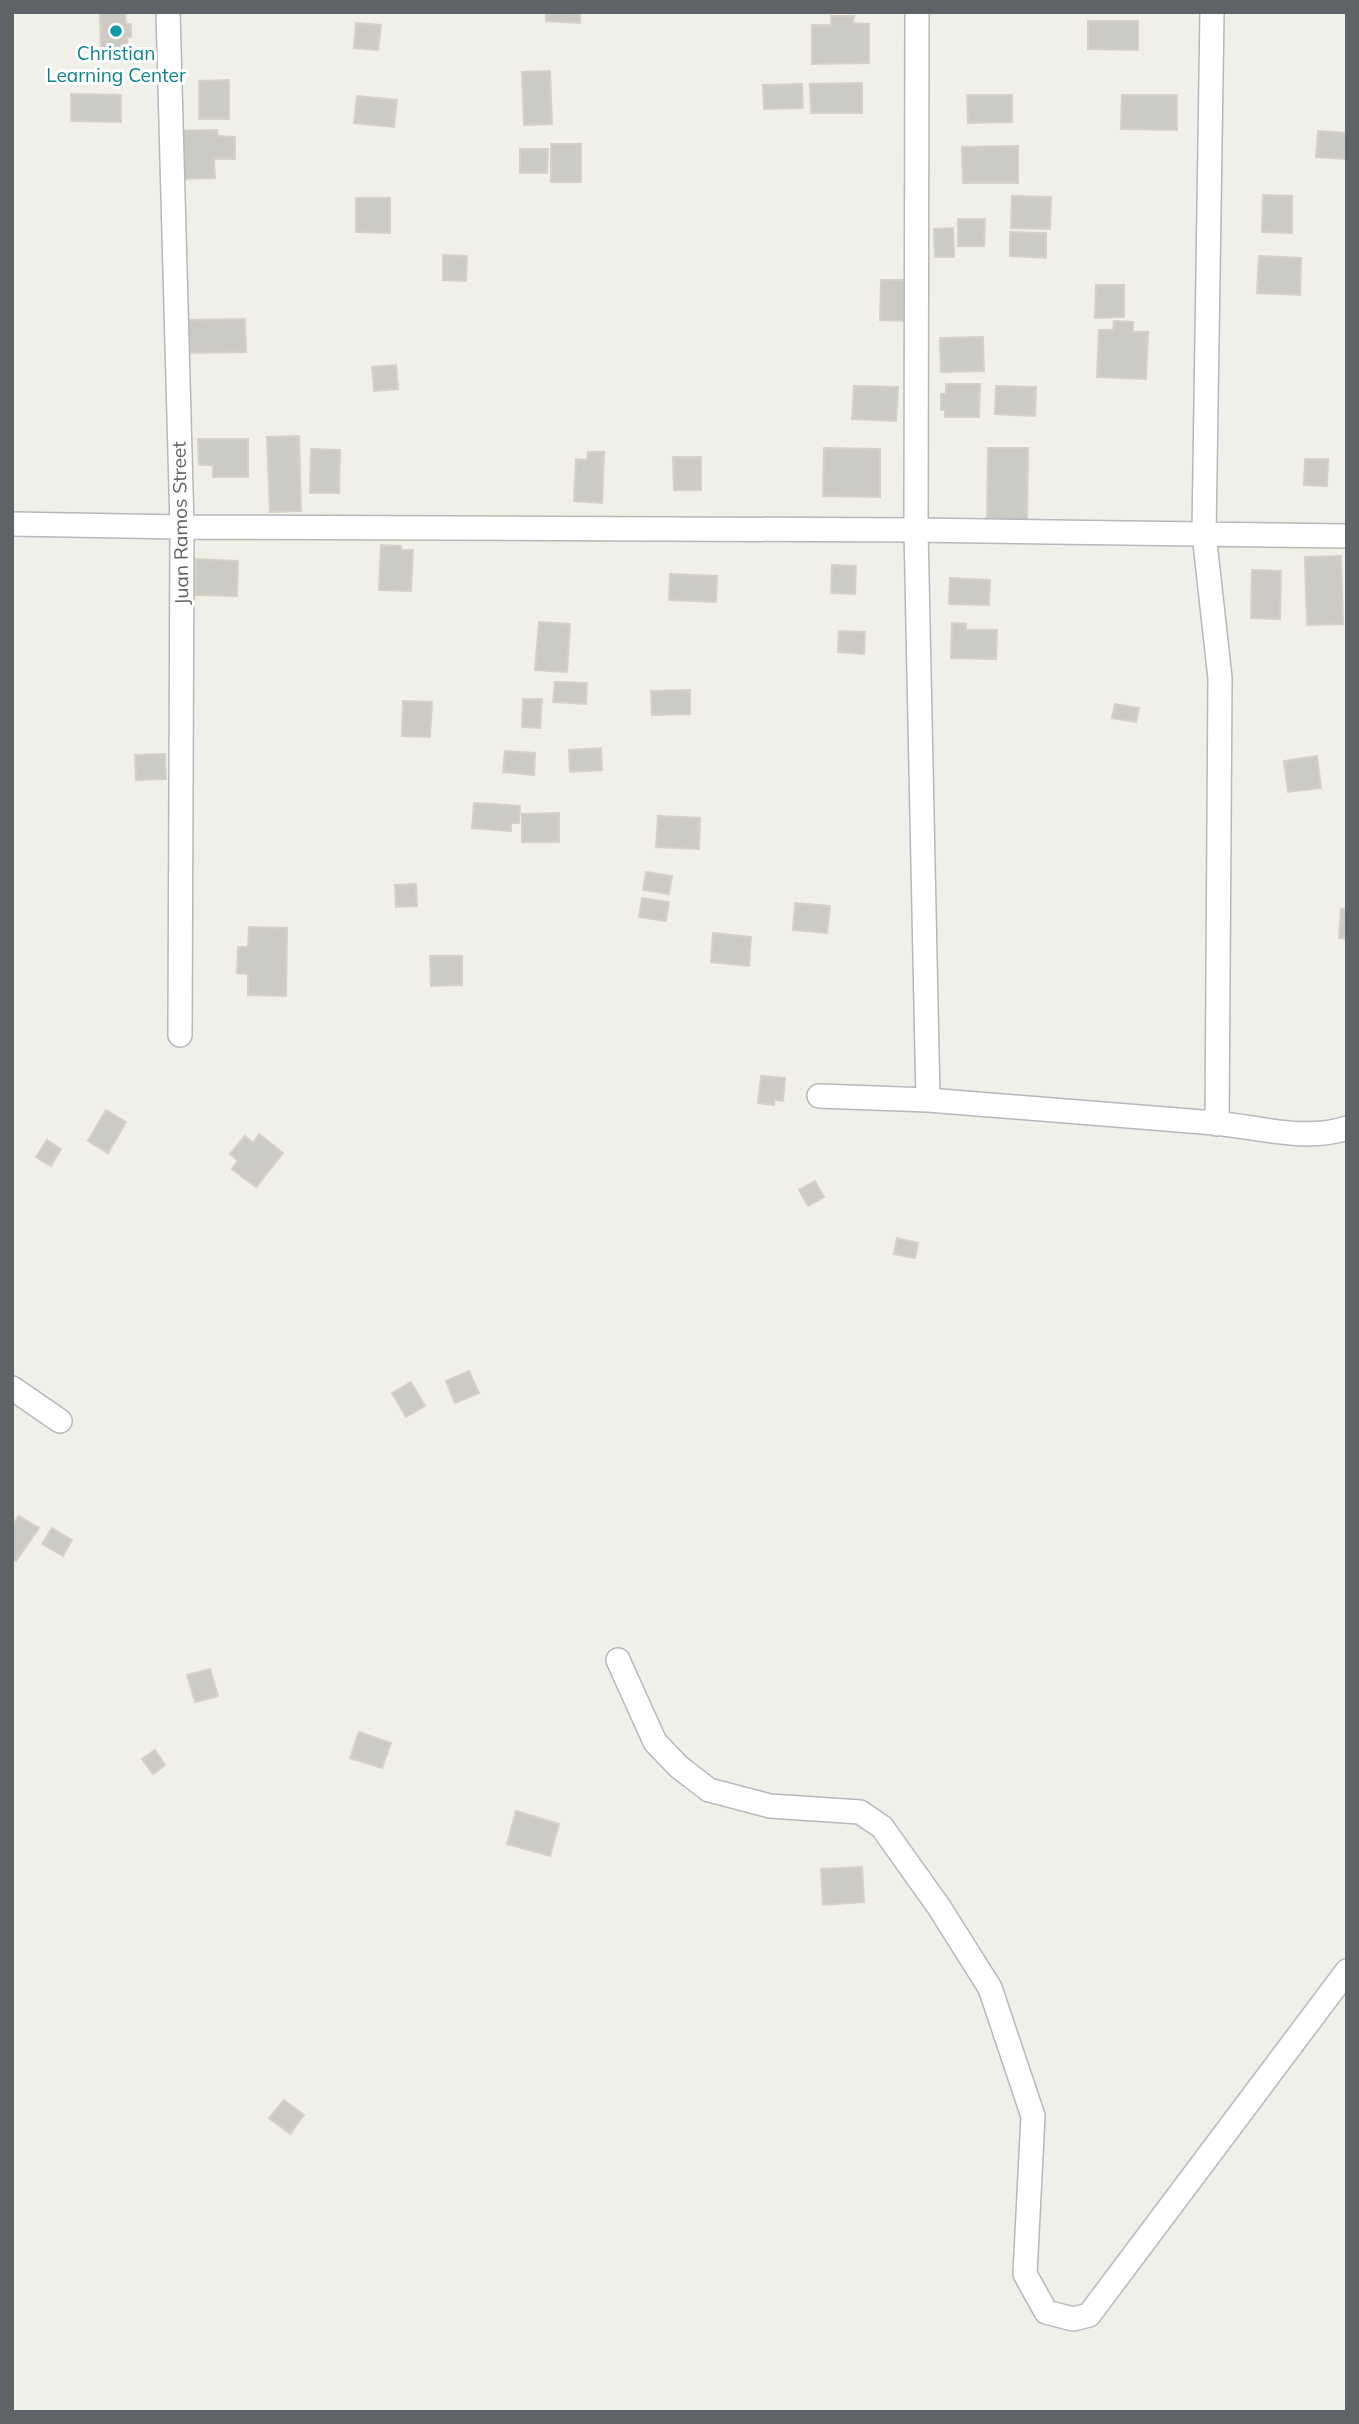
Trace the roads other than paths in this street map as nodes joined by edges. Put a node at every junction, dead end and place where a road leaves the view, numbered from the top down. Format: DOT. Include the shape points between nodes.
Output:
graph roads {
  1 [pos="168,12"];
  2 [pos="917,12"];
  3 [pos="1212,12"];
  4 [pos="12,524"];
  5 [pos="182,527"];
  6 [pos="916,530"];
  7 [pos="1204,534"];
  8 [pos="1347,537"];
  9 [pos="180,1035"];
  10 [pos="819,1096"];
  11 [pos="928,1100"];
  12 [pos="1217,1124"];
  13 [pos="1347,1128"];
  14 [pos="12,1388"];
  15 [pos="60,1421"];
  16 [pos="618,1660"];
  17 [pos="1347,1971"];
  1 -- 5 [label="street, Juan Ramos Street"];
  2 -- 6 [label="street"];
  3 -- 7 [label="street"];
  4 -- 5 [label="street"];
  5 -- 6 [label="street"];
  5 -- 9 [label="street, Juan Ramos Street"];
  6 -- 7 [label="street"];
  6 -- 11 [label="street"];
  7 -- 8 [label="street"];
  7 -- 12 [label="street" via="1220,678"];
  10 -- 11 [label="street"];
  11 -- 12 [label="street"];
  12 -- 13 [label="street" via="1307,1133"];
  14 -- 15 [label="street"];
  16 -- 17 [label="street" via="655,1742 679,1767 709,1790 769,1807 860,1812 881,1827 939,1907 990,1988 1033,2116 1025,2274 1046,2312 1073,2319 1089,2315"];
}
